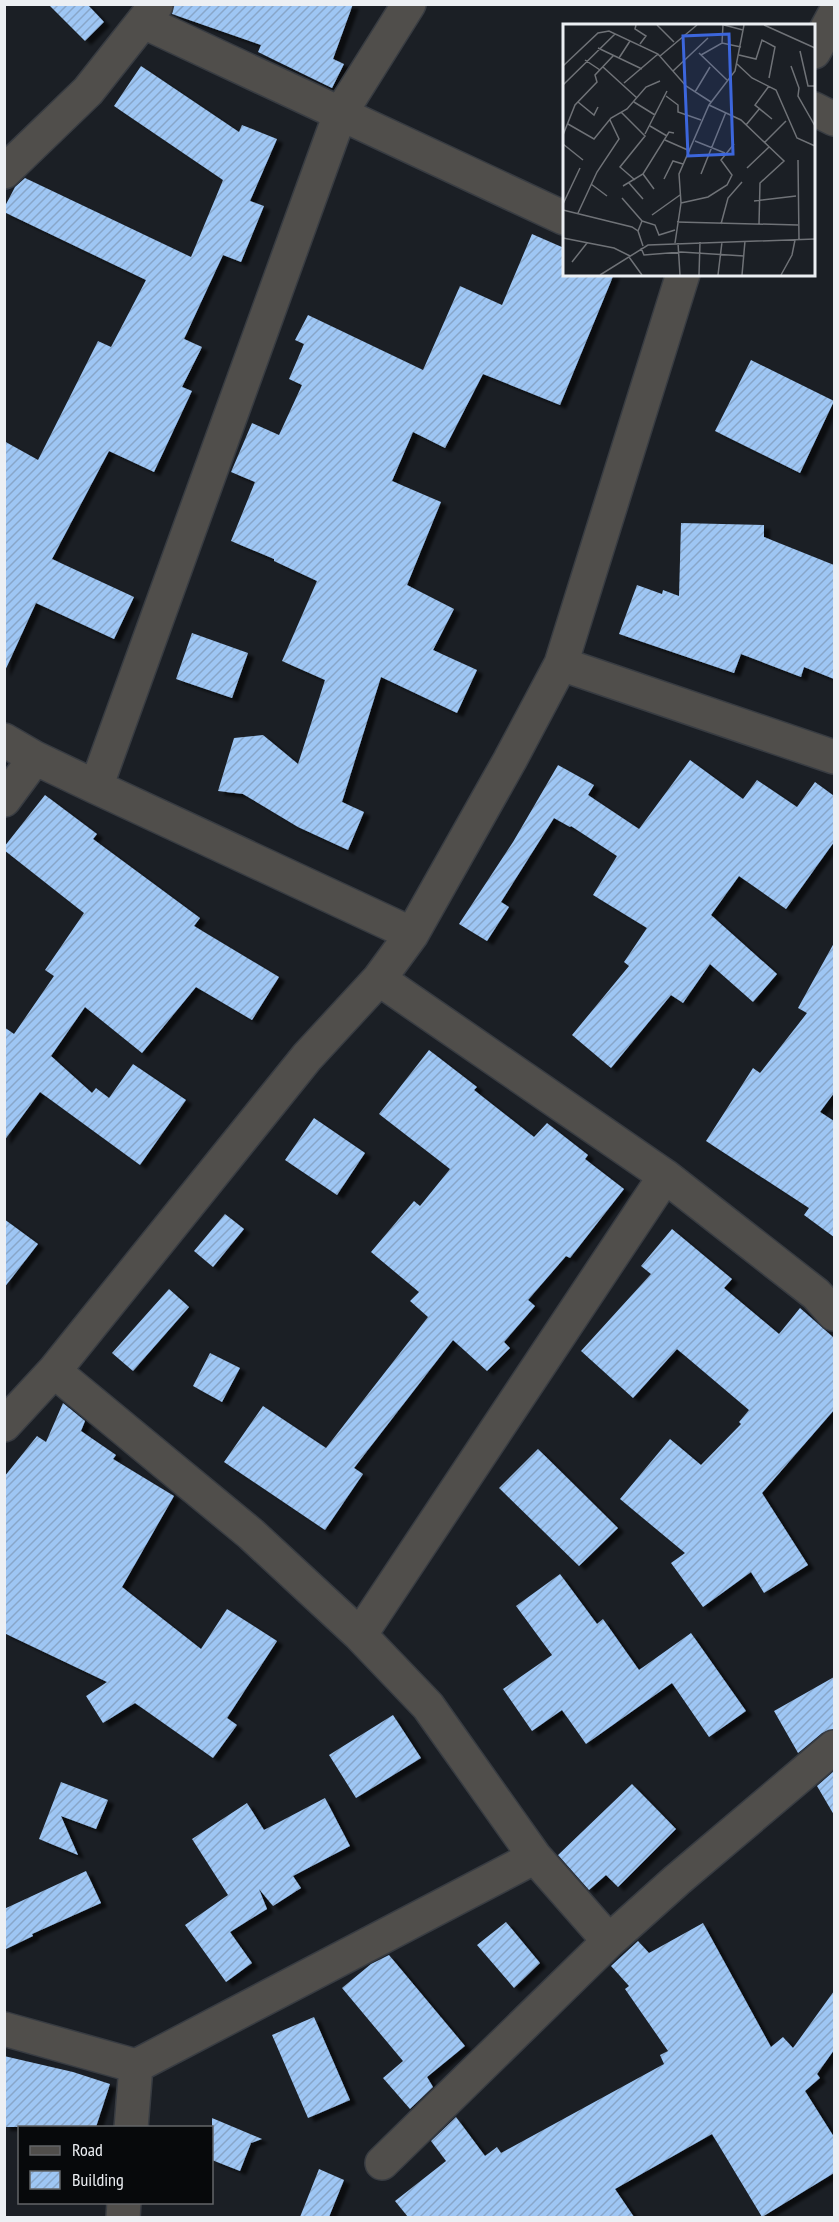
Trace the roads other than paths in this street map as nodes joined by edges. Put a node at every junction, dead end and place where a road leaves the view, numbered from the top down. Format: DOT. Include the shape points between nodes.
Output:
graph roads {
  1 [pos="410,4"];
  2 [pos="150,13"];
  3 [pos="834,15"];
  4 [pos="815,48"];
  5 [pos="815,110"];
  6 [pos="340,114"];
  7 [pos="834,119"];
  8 [pos="4,172"];
  9 [pos="563,218"];
  10 [pos="682,276"];
  11 [pos="561,664"];
  12 [pos="4,740"];
  13 [pos="834,757"];
  14 [pos="35,758"];
  15 [pos="96,787"];
  16 [pos="4,800"];
  17 [pos="412,934"];
  18 [pos="379,979"];
  19 [pos="665,1176"];
  20 [pos="834,1314"];
  21 [pos="54,1371"];
  22 [pos="4,1425"];
  23 [pos="360,1635"];
  24 [pos="834,1747"];
  25 [pos="535,1857"];
  26 [pos="609,1941"];
  27 [pos="4,2030"];
  28 [pos="136,2066"];
  29 [pos="131,2126"];
  30 [pos="382,2163"];
  1 -- 6 [label="street"];
  2 -- 6 [label="street"];
  2 -- 8 [label="street" via="88,91"];
  3 -- 4 [label="street"];
  5 -- 7 [label="street"];
  6 -- 9 [label="street"];
  6 -- 15 [label="street"];
  10 -- 11 [label="street"];
  11 -- 13 [label="street"];
  11 -- 17 [label="street"];
  12 -- 14 [label="street"];
  14 -- 15 [label="street"];
  14 -- 16 [label="street"];
  15 -- 17 [label="street"];
  17 -- 18 [label="street"];
  18 -- 19 [label="street"];
  18 -- 21 [label="street" via="307,1057"];
  19 -- 20 [label="street" via="816,1294"];
  19 -- 23 [label="street"];
  21 -- 22 [label="street"];
  21 -- 23 [label="street" via="250,1534"];
  23 -- 25 [label="street" via="428,1706"];
  24 -- 26 [label="street"];
  25 -- 26 [label="street"];
  25 -- 28 [label="street"];
  26 -- 30 [label="street"];
  27 -- 28 [label="street"];
  28 -- 29 [label="street"];
}
